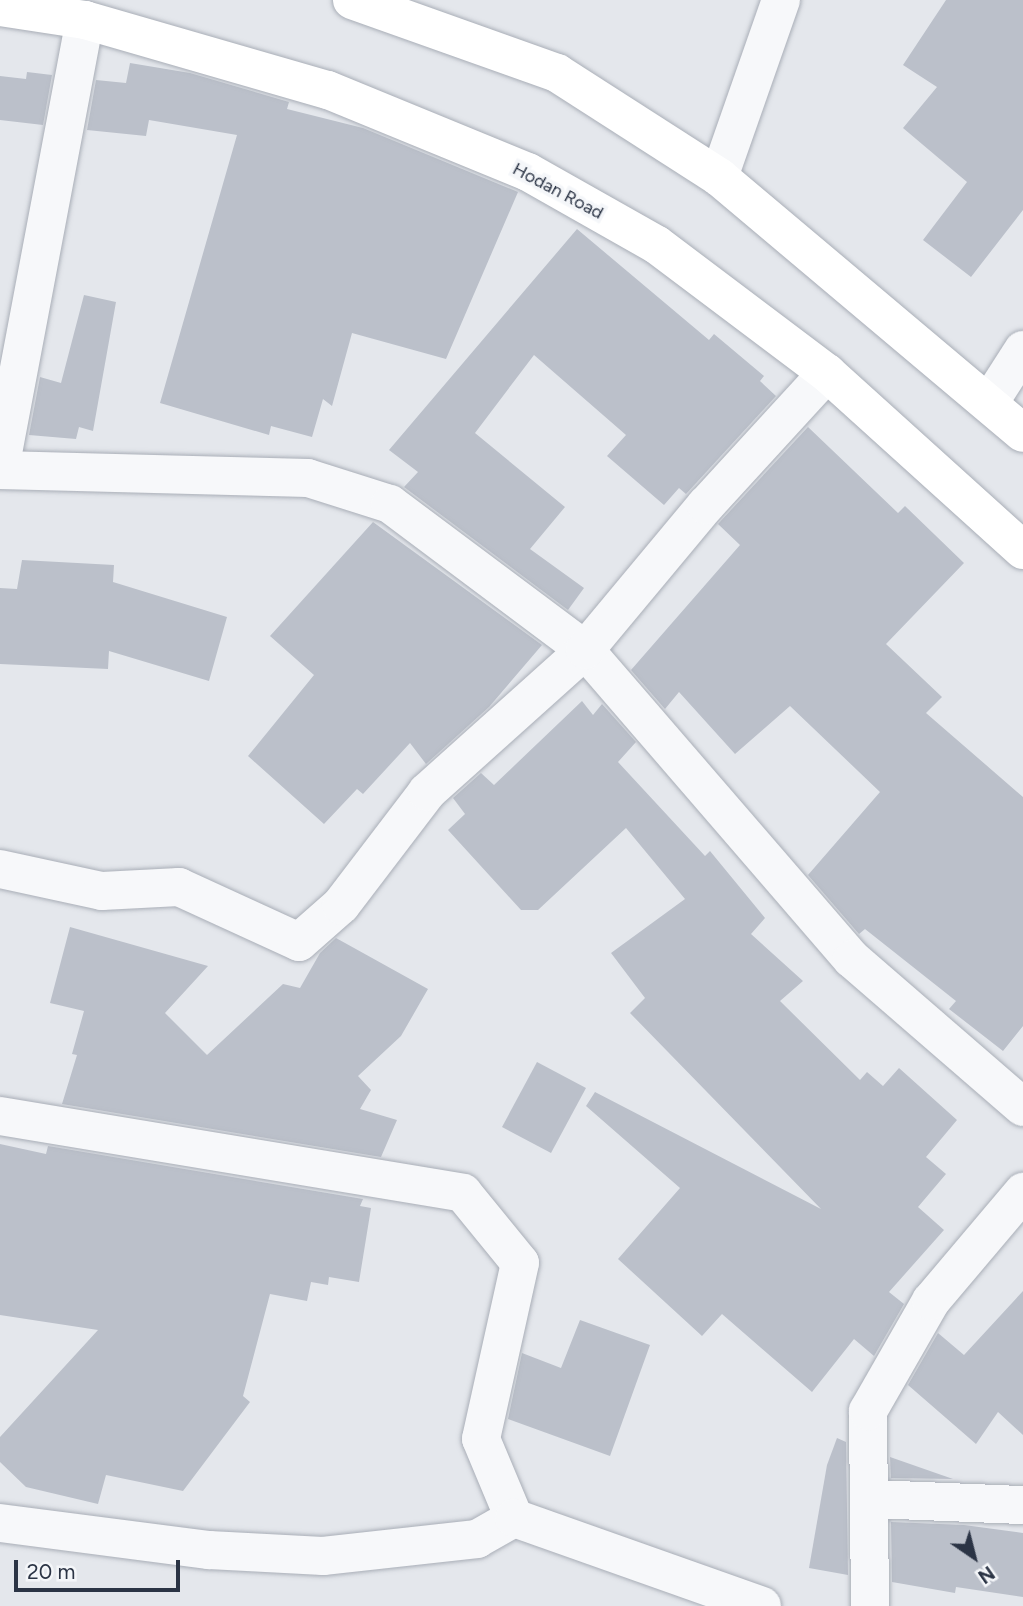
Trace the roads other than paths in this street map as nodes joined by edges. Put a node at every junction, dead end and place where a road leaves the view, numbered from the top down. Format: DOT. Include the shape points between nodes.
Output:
graph roads {
  1 [pos="352,0"];
  2 [pos="780,0"];
  3 [pos="0,7"];
  4 [pos="85,20"];
  5 [pos="719,177"];
  6 [pos="1023,350"];
  7 [pos="827,373"];
  8 [pos="989,403"];
  9 [pos="1023,433"];
  10 [pos="0,469"];
  11 [pos="1023,550"];
  12 [pos="585,650"];
  13 [pos="0,869"];
  14 [pos="1023,1107"];
  15 [pos="0,1116"];
  16 [pos="1023,1192"];
  17 [pos="872,1499"];
  18 [pos="1023,1505"];
  19 [pos="514,1518"];
  20 [pos="0,1523"];
  21 [pos="762,1606"];
  22 [pos="870,1606"];
  1 -- 5 [label="main road" via="557,73"];
  2 -- 5 [label="street"];
  3 -- 4 [label="main road, Hodan Road"];
  4 -- 7 [label="main road, Hodan Road" via="328,90 528,172 657,245"];
  4 -- 10 [label="street"];
  5 -- 8 [label="main road"];
  6 -- 8 [label="street"];
  7 -- 11 [label="main road, Hodan Road"];
  7 -- 12 [label="street" via="706,505"];
  8 -- 9 [label="main road"];
  10 -- 12 [label="street" via="308,478 390,504"];
  12 -- 13 [label="street" via="427,792 341,905 299,942 179,887 102,891"];
  12 -- 14 [label="street" via="852,959"];
  15 -- 19 [label="street" via="463,1193 520,1263 481,1439"];
  16 -- 17 [label="street" via="931,1301 868,1411"];
  17 -- 18 [label="street"];
  17 -- 22 [label="street"];
  19 -- 20 [label="street" via="477,1539 323,1556 209,1550"];
  19 -- 21 [label="street"];
}
